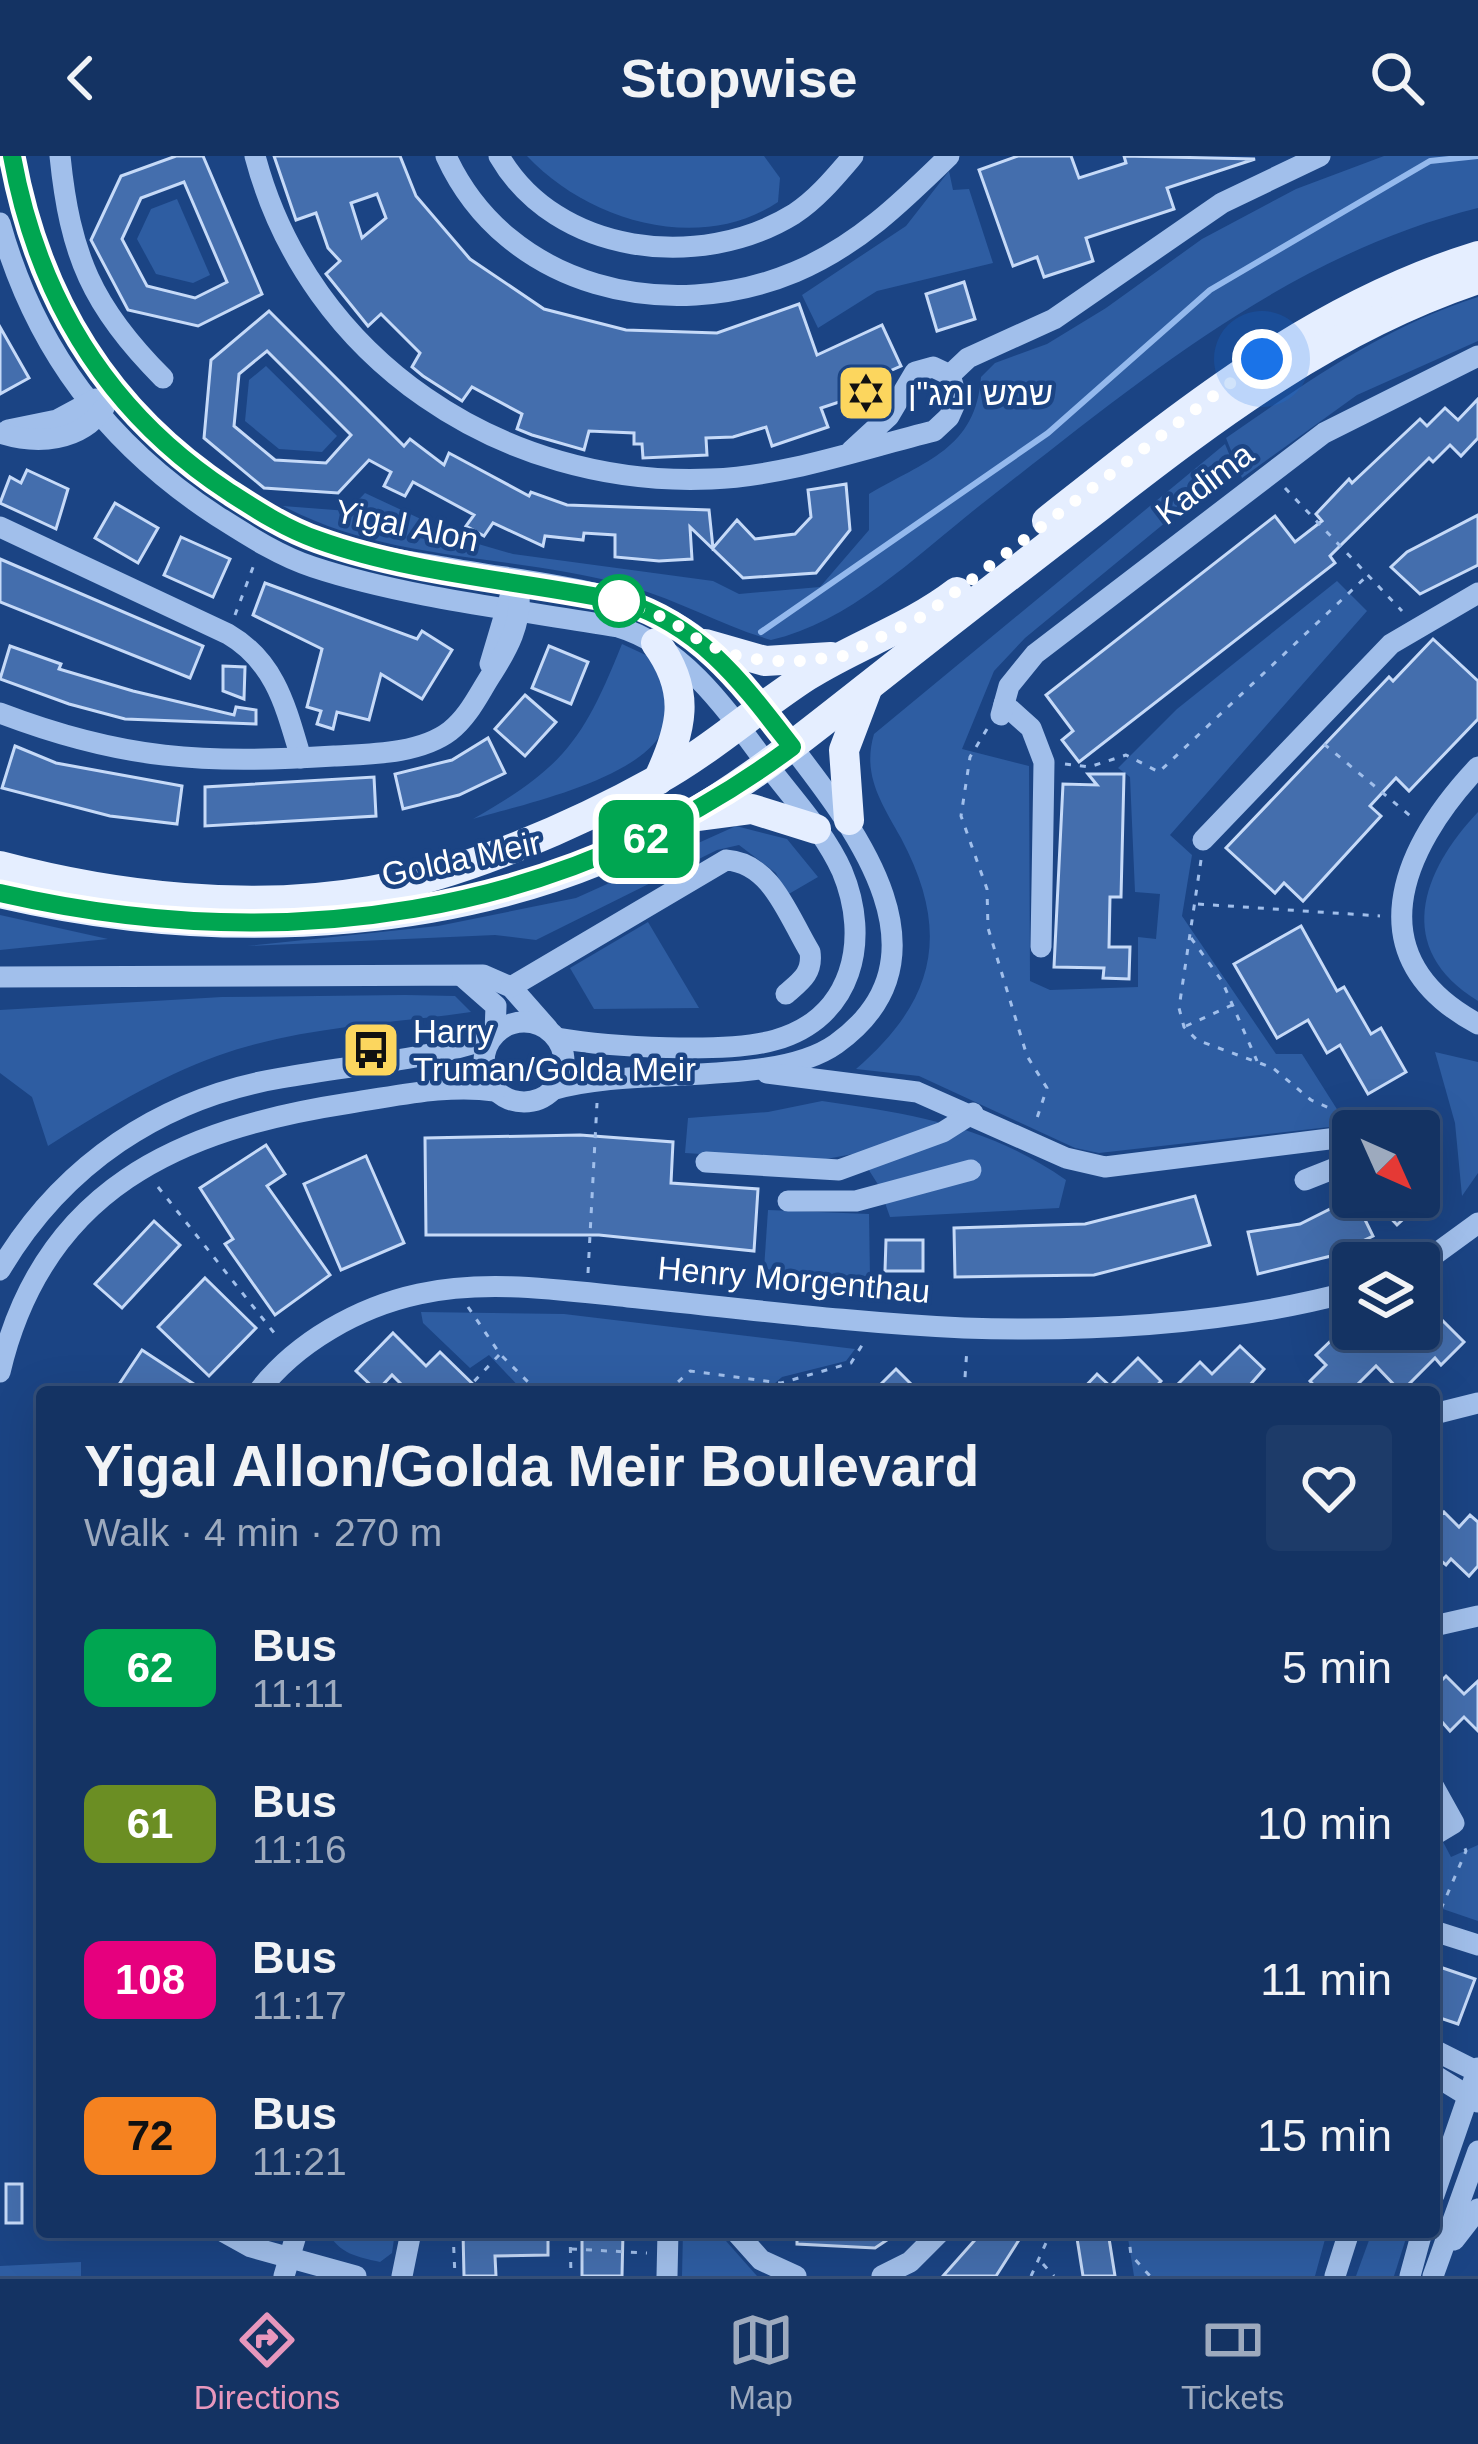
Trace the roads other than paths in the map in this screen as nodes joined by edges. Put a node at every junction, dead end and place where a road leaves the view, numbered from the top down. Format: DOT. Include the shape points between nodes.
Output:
graph roads {
  1 [pos="12,156"];
  2 [pos="60,156"];
  3 [pos="255,156"];
  4 [pos="446,156"];
  5 [pos="499,156"];
  6 [pos="853,156"];
  7 [pos="949,156"];
  8 [pos="1320,156"];
  9 [pos="0,223"];
  10 [pos="1478,256"];
  11 [pos="1478,279"];
  12 [pos="1478,356"];
  13 [pos="950,375"];
  14 [pos="163,378"];
  15 [pos="114,392"];
  16 [pos="93,409"];
  17 [pos="0,432"];
  18 [pos="851,451"];
  19 [pos="0,527"];
  20 [pos="518,581"];
  21 [pos="1478,593"];
  22 [pos="512,608"];
  23 [pos="656,643"];
  24 [pos="705,644"];
  25 [pos="843,656"];
  26 [pos="869,686"];
  27 [pos="0,713"];
  28 [pos="751,718"];
  29 [pos="780,756"];
  30 [pos="301,758"];
  31 [pos="1478,767"];
  32 [pos="658,780"];
  33 [pos="682,820"];
  34 [pos="849,820"];
  35 [pos="816,829"];
  36 [pos="1203,840"];
  37 [pos="0,866"];
  38 [pos="0,893"];
  39 [pos="1041,947"];
  40 [pos="458,974"];
  41 [pos="0,977"];
  42 [pos="511,986"];
  43 [pos="786,994"];
  44 [pos="1478,1024"];
  45 [pos="552,1033"];
  46 [pos="493,1036"];
  47 [pos="748,1070"];
  48 [pos="552,1090"];
  49 [pos="495,1091"];
  50 [pos="973,1113"];
  51 [pos="1332,1131"];
  52 [pos="706,1162"];
  53 [pos="1332,1169"];
  54 [pos="829,1170"];
  55 [pos="971,1170"];
  56 [pos="1305,1180"];
  57 [pos="788,1201"];
  58 [pos="839,1201"];
  59 [pos="1478,1223"];
  60 [pos="1440,1251"];
  61 [pos="0,1270"];
  62 [pos="1332,1296"];
  63 [pos="0,1372"];
  64 [pos="264,1386"];
  65 [pos="1478,1403"];
  66 [pos="1440,1412"];
  67 [pos="1478,1616"];
  68 [pos="1440,1625"];
  69 [pos="1440,1797"];
  70 [pos="1440,1831"];
  71 [pos="1440,1930"];
  72 [pos="1478,1945"];
  73 [pos="1440,2053"];
  74 [pos="1478,2070"];
  75 [pos="1440,2078"];
  76 [pos="1473,2099"];
  77 [pos="1478,2151"];
  78 [pos="1440,2180"];
  79 [pos="1478,2209"];
  80 [pos="234,2238"];
  81 [pos="296,2238"];
  82 [pos="410,2238"];
  83 [pos="741,2238"];
  84 [pos="934,2238"];
  85 [pos="1347,2238"];
  86 [pos="1420,2238"];
  87 [pos="286,2268"];
  88 [pos="1436,2268"];
  89 [pos="356,2276"];
  90 [pos="402,2276"];
  91 [pos="796,2276"];
  92 [pos="882,2276"];
  93 [pos="1335,2276"];
  94 [pos="1410,2276"];
  1 -- 15 [label="street, Yigal Alon" via="56,305"];
  2 -- 14 [label="street" via="89,286 113,326"];
  3 -- 18 [label="street" via="285,240 357,339 440,408 512,448 660,479 762,474"];
  4 -- 7 [label="street" via="479,205 534,256 592,285 659,297 723,293 810,265 879,223"];
  5 -- 6 [label="street" via="523,189 564,220 617,242 677,247 736,238 790,217"];
  8 -- 13 [label="street" via="1222,203 1071,308 968,358"];
  9 -- 16 [label="street, Yigal Alon" via="32,317"];
  10 -- 25 [label="main road, Golda Meir" via="1313,326 1165,428 925,615"];
  11 -- 26 [label="main road, Golda Meir" via="1356,329 1252,391"];
  12 -- 39 [label="street, Kadima" via="1360,411 1019,668 1002,710 1031,728 1044,762"];
  13 -- 18 [label="street" via="933,367 915,372 889,416"];
  13 -- 18 [label="street" via="957,399 942,426"];
  15 -- 16 [label="street"];
  15 -- 20 [label="street, Yigal Alon" via="169,448 297,532 349,550"];
  16 -- 17 [label="street"];
  16 -- 22 [label="street, Yigal Alon" via="152,469 262,542 343,575"];
  19 -- 30 [label="street" via="259,656 281,690"];
  20 -- 22 [label="street"];
  20 -- 24 [label="street, Yigal Alon" via="646,609"];
  21 -- 36 [label="street" via="1391,644"];
  22 -- 23 [label="street, Yigal Alon" via="618,627"];
  22 -- 30 [label="street" via="511,640 447,733 422,744"];
  23 -- 28 [label="street, Yigal Alon"];
  23 -- 32 [label="main road" via="676,676 683,712"];
  24 -- 25 [label="main road" via="765,662"];
  24 -- 28 [label="street, Yigal Alon"];
  25 -- 28 [label="main road, Golda Meir"];
  26 -- 29 [label="main road, Golda Meir"];
  26 -- 34 [label="main road" via="844,750"];
  27 -- 30 [label="street" via="171,760"];
  28 -- 29 [label="street, Yigal Alon"];
  28 -- 32 [label="main road, Golda Meir"];
  29 -- 33 [label="main road, Golda Meir"];
  29 -- 34 [label="street"];
  29 -- 35 [label="street"];
  31 -- 44 [label="street" via="1429,831 1408,874 1400,917 1410,962 1449,1007"];
  32 -- 37 [label="main road, Golda Meir" via="467,863 368,892 156,896"];
  33 -- 35 [label="main road" via="752,809"];
  33 -- 38 [label="main road, Golda Meir" via="546,879 366,914 153,920"];
  34 -- 47 [label="street" via="889,910 883,980 834,1046"];
  35 -- 45 [label="street" via="841,869 858,935 848,980 825,1012 794,1033 751,1045"];
  40 -- 41 [label="street"];
  40 -- 42 [label="street"];
  40 -- 46 [label="street" via="491,997 499,1015"];
  42 -- 43 [label="street" via="726,860 762,871 810,952 804,979"];
  42 -- 45 [label="street"];
  45 -- 46 [label="street" via="524,1021"];
  45 -- 48 [label="street" via="564,1062"];
  46 -- 49 [label="street" via="483,1062"];
  46 -- 61 [label="street" via="447,1052 233,1088 188,1105 124,1136 75,1173 28,1223"];
  47 -- 48 [label="street" via="599,1077"];
  47 -- 50 [label="street" via="916,1092"];
  48 -- 49 [label="street" via="524,1102"];
  49 -- 63 [label="street" via="452,1088 243,1121 142,1166 56,1245 25,1297"];
  50 -- 51 [label="street" via="1066,1158 1105,1167"];
  50 -- 54 [label="street" via="943,1132"];
  52 -- 54 [label="street"];
  53 -- 56 [label="street"];
  54 -- 58 [label="street"];
  55 -- 58 [label="street"];
  57 -- 58 [label="street"];
  59 -- 60 [label="street"];
  62 -- 64 [label="street, Henry Morgenthau" via="1241,1315 969,1328 587,1293 458,1290 384,1303 347,1319"];
  65 -- 66 [label="street"];
  67 -- 68 [label="street"];
  69 -- 70 [label="street" via="1454,1823"];
  71 -- 72 [label="street"];
  73 -- 74 [label="street"];
  74 -- 76 [label="street"];
  75 -- 76 [label="street"];
  76 -- 78 [label="street"];
  77 -- 88 [label="street"];
  79 -- 88 [label="street"];
  80 -- 87 [label="street"];
  81 -- 87 [label="street"];
  82 -- 90 [label="street"];
  83 -- 91 [label="street" via="761,2260"];
  84 -- 92 [label="street"];
  85 -- 93 [label="street"];
  86 -- 94 [label="street"];
  87 -- 89 [label="street"];
}
